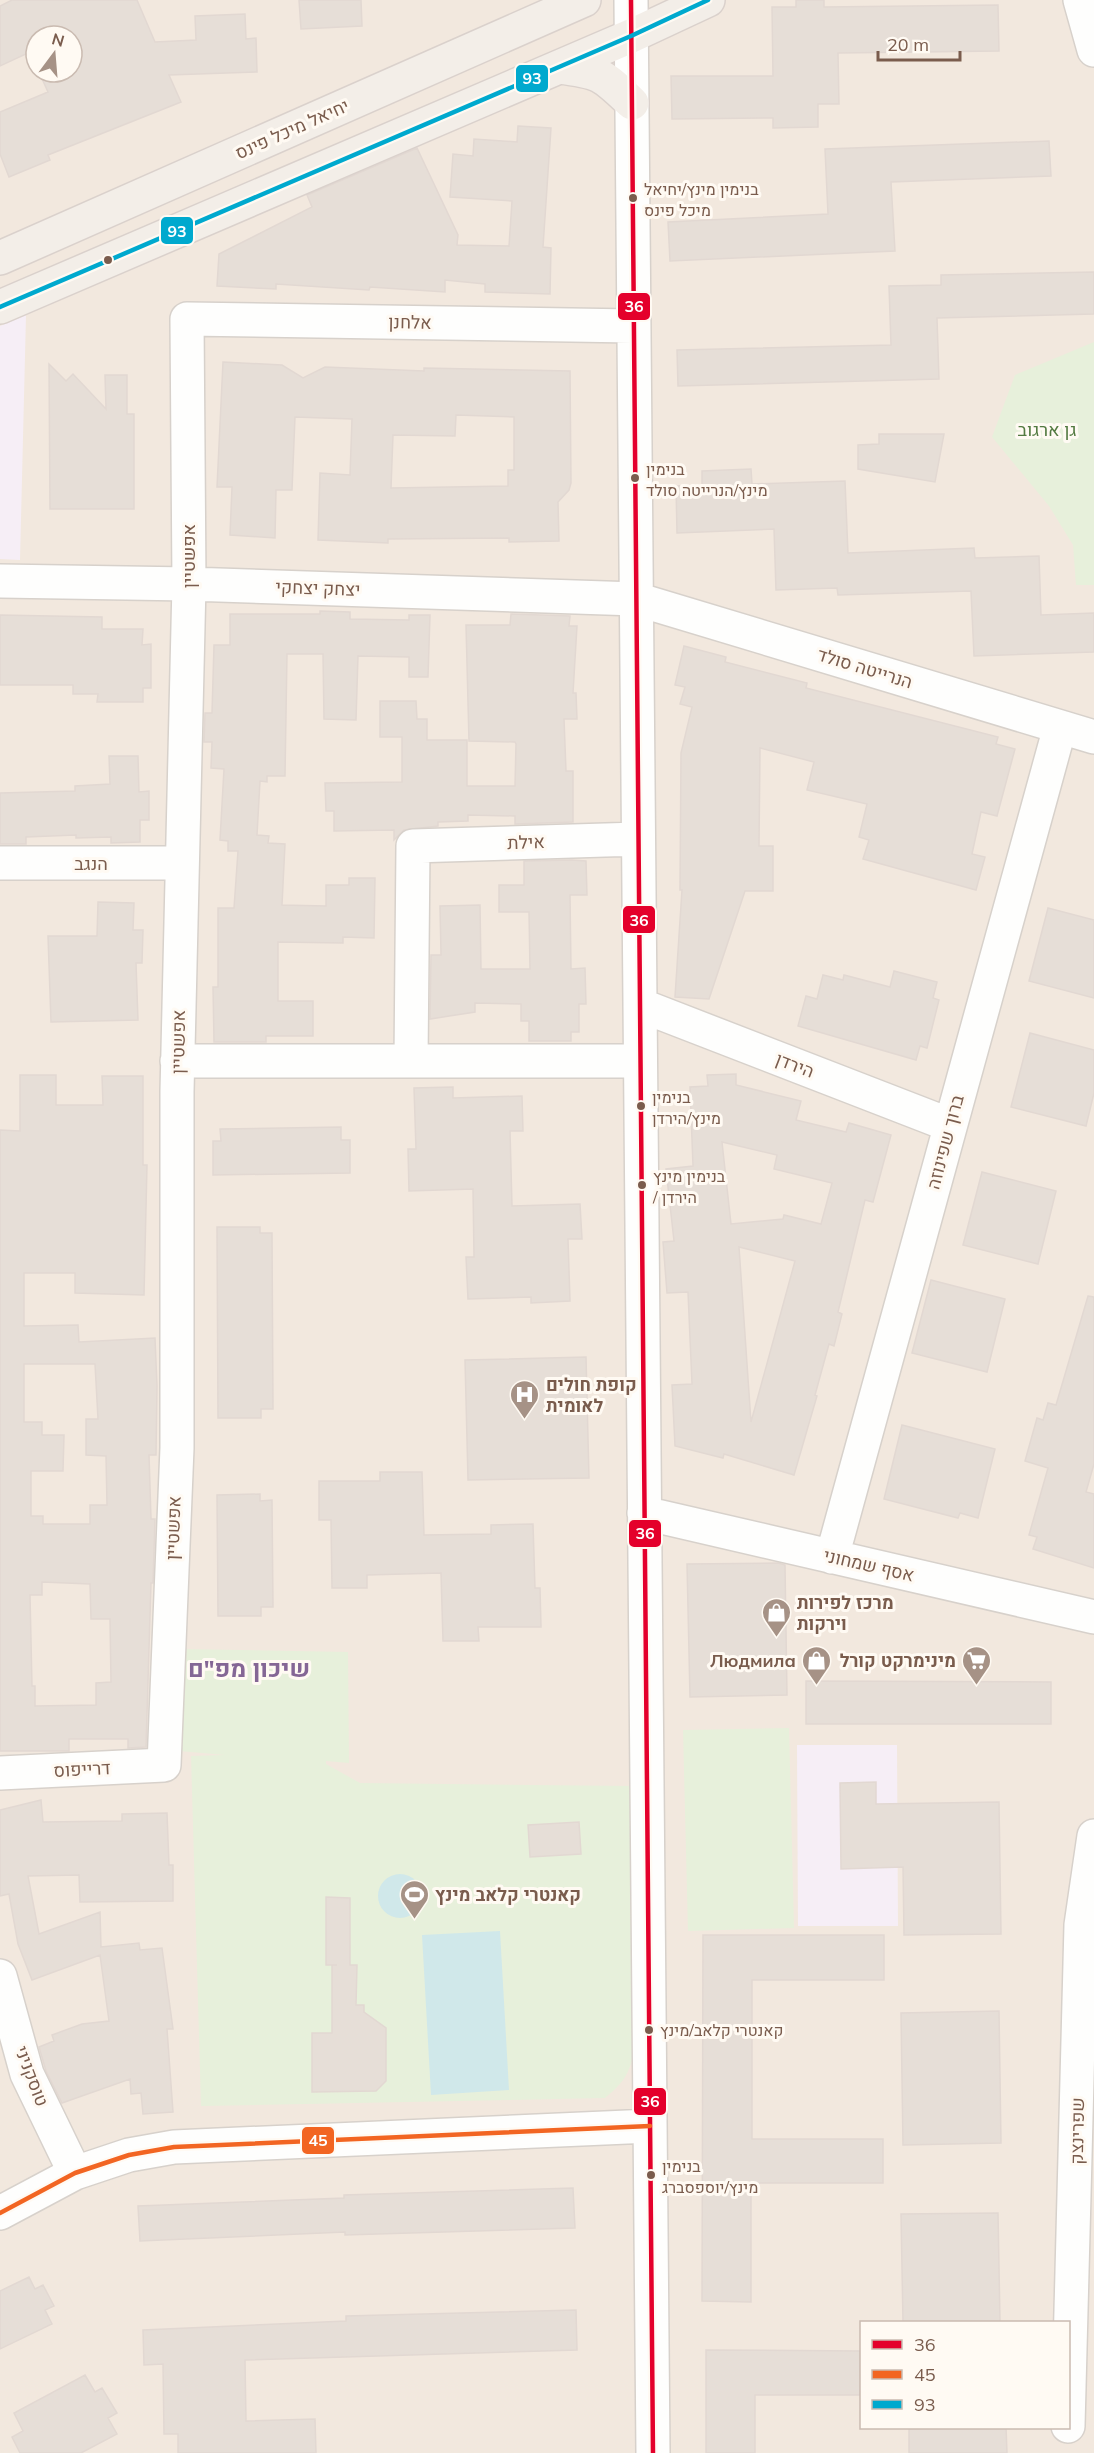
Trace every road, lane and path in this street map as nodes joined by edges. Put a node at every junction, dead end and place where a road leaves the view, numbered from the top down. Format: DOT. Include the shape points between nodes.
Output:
graph roads {
  1 [pos="584,0"];
  2 [pos="631,0"];
  3 [pos="708,0"];
  4 [pos="1080,0"];
  5 [pos="631,36"];
  6 [pos="1094,50"];
  7 [pos="559,67"];
  8 [pos="632,103"];
  9 [pos="0,258"];
  10 [pos="0,307"];
  11 [pos="188,319"];
  12 [pos="633,326"];
  13 [pos="0,581"];
  14 [pos="189,584"];
  15 [pos="636,599"];
  16 [pos="1060,727"];
  17 [pos="1094,737"];
  18 [pos="638,839"];
  19 [pos="0,863"];
  20 [pos="182,863"];
  21 [pos="640,1005"];
  22 [pos="177,1060"];
  23 [pos="411,1061"];
  24 [pos="640,1061"];
  25 [pos="950,1125"];
  26 [pos="644,1513"];
  27 [pos="832,1557"];
  28 [pos="1094,1617"];
  29 [pos="164,1765"];
  30 [pos="0,1773"];
  31 [pos="1094,1836"];
  32 [pos="0,1976"];
  33 [pos="650,2126"];
  34 [pos="75,2173"];
  35 [pos="0,2213"];
  36 [pos="1070,2350"];
  37 [pos="1068,2429"];
  38 [pos="653,2453"];
  39 [pos="1068,2453"];
  1 -- 9 [label="main road, יחיאל מיכל פינס"];
  2 -- 5 [label="street"];
  3 -- 5 [label="main road"];
  4 -- 6 [label="street"];
  5 -- 7 [label="main road"];
  5 -- 8 [label="street"];
  7 -- 8 [label="main road" via="605,77"];
  7 -- 10 [label="main road"];
  8 -- 12 [label="street"];
  11 -- 12 [label="street, אלחנן"];
  11 -- 14 [label="street, אפשטיין"];
  12 -- 15 [label="street"];
  13 -- 14 [label="street, יצחק יצחקי"];
  14 -- 15 [label="street, יצחק יצחקי"];
  14 -- 20 [label="street, אפשטיין"];
  15 -- 16 [label="street, הנרייטה סולד"];
  15 -- 18 [label="street"];
  16 -- 17 [label="street, הנרייטה סולד"];
  16 -- 25 [label="street, ברוך שפינוזה"];
  18 -- 21 [label="street"];
  18 -- 23 [label="street, אילת" via="413,846"];
  19 -- 20 [label="street, הנגב"];
  20 -- 22 [label="street, אפשטיין"];
  21 -- 24 [label="street"];
  21 -- 25 [label="street, הירדן"];
  22 -- 23 [label="street"];
  22 -- 29 [label="street, אפשטיין" via="177,1448"];
  23 -- 24 [label="street"];
  24 -- 26 [label="street"];
  25 -- 27 [label="street, ברוך שפינוזה"];
  26 -- 27 [label="street, אסף שמחוני"];
  26 -- 33 [label="street"];
  27 -- 28 [label="street, אסף שמחוני"];
  29 -- 30 [label="street, דרייפוס"];
  31 -- 36 [label="street, שפרינצק" via="1081,1925"];
  32 -- 34 [label="street, טוסקניני" via="27,2074"];
  33 -- 34 [label="street" via="174,2147 129,2155"];
  33 -- 38 [label="street"];
  34 -- 35 [label="street"];
  37 -- 39 [label="street, שפרינצק"];
}
